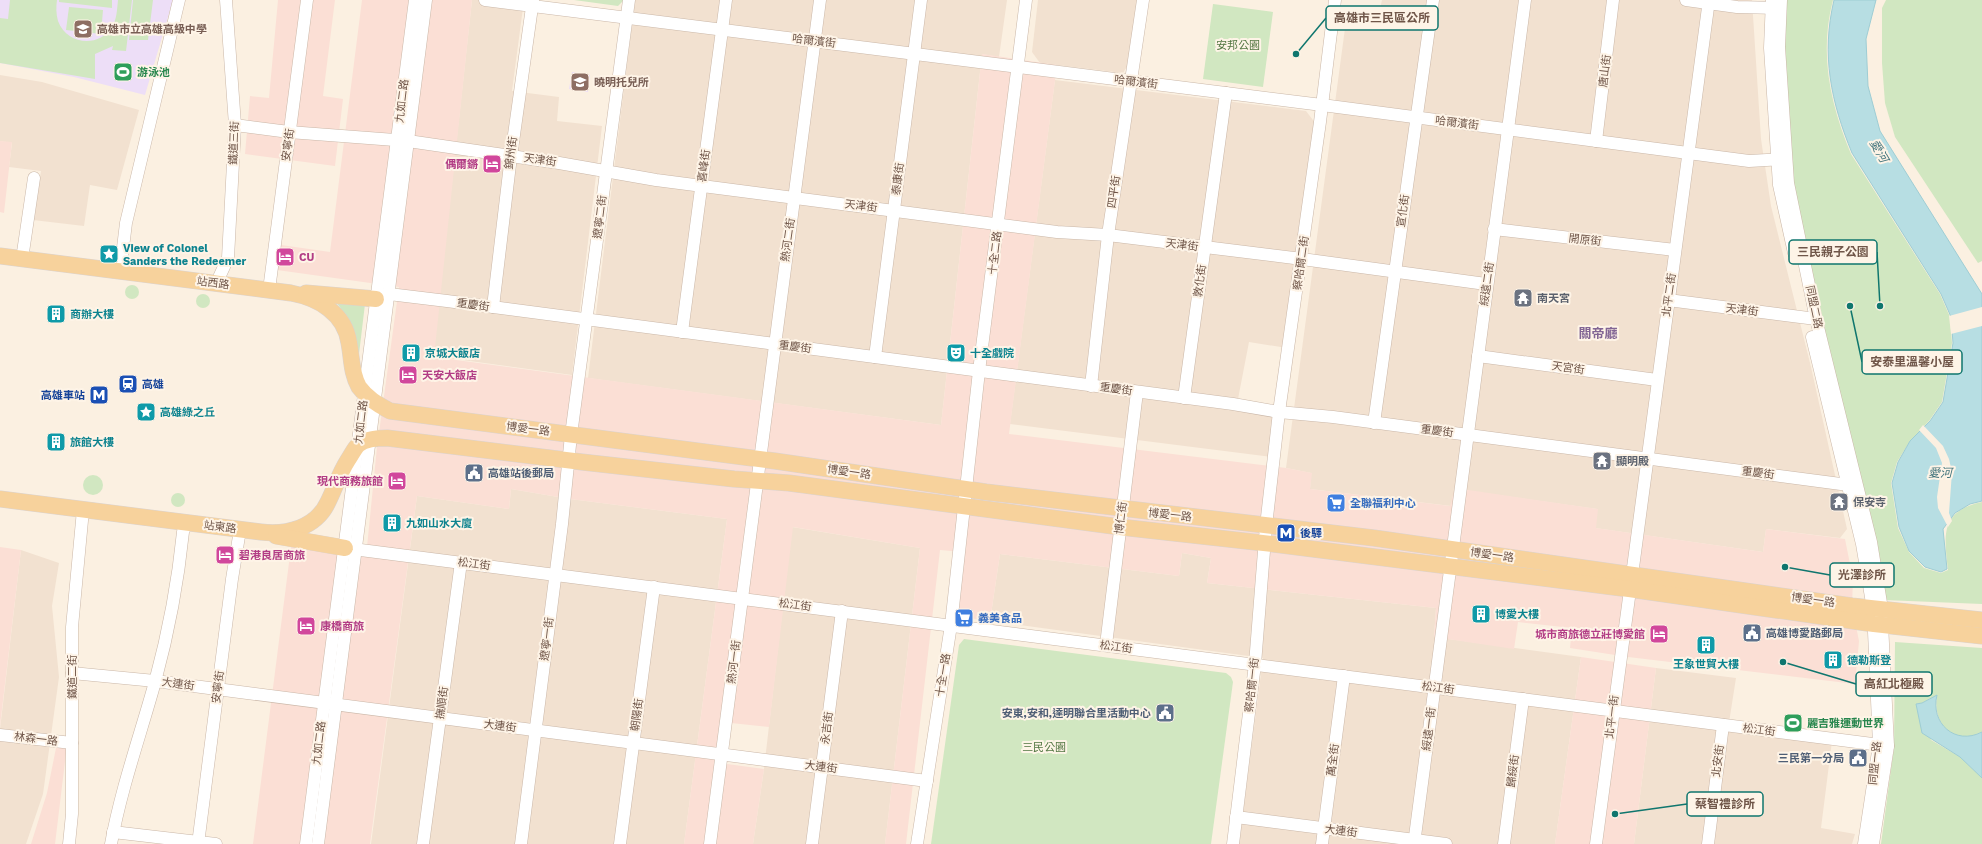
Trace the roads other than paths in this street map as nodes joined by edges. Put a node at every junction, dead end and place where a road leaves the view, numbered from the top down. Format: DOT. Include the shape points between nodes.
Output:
graph roads {
  1 [pos="179,0"];
  2 [pos="226,0"];
  3 [pos="307,0"];
  4 [pos="415,0"];
  5 [pos="426,0"];
  6 [pos="485,0"];
  7 [pos="629,0"];
  8 [pos="726,0"];
  9 [pos="820,0"];
  10 [pos="921,0"];
  11 [pos="1026,0"];
  12 [pos="1143,0"];
  13 [pos="1335,0"];
  14 [pos="1434,0"];
  15 [pos="1525,0"];
  16 [pos="1613,0"];
  17 [pos="1686,0"];
  18 [pos="1709,1"];
  19 [pos="533,3"];
  20 [pos="1776,4"];
  21 [pos="627,18"];
  22 [pos="722,30"];
  23 [pos="814,41"];
  24 [pos="914,54"];
  25 [pos="1019,67"];
  26 [pos="1132,81"];
  27 [pos="1226,93"];
  28 [pos="1322,105"];
  29 [pos="1417,118"];
  30 [pos="235,125"];
  31 [pos="1508,130"];
  32 [pos="289,132"];
  33 [pos="403,140"];
  34 [pos="1596,141"];
  35 [pos="1688,153"];
  36 [pos="511,156"];
  37 [pos="1782,159"];
  38 [pos="607,170"];
  39 [pos="34,178"];
  40 [pos="701,186"];
  41 [pos="794,198"];
  42 [pos="894,211"];
  43 [pos="998,224"];
  44 [pos="1494,230"];
  45 [pos="1108,235"];
  46 [pos="1204,248"];
  47 [pos="1675,250"];
  48 [pos="0,256"];
  49 [pos="22,259"];
  50 [pos="1302,259"];
  51 [pos="123,272"];
  52 [pos="1395,272"];
  53 [pos="216,284"];
  54 [pos="1486,284"];
  55 [pos="269,290"];
  56 [pos="291,293"];
  57 [pos="382,296"];
  58 [pos="1668,300"];
  59 [pos="493,307"];
  60 [pos="587,319"];
  61 [pos="1812,319"];
  62 [pos="682,332"];
  63 [pos="774,344"];
  64 [pos="1478,356"];
  65 [pos="875,357"];
  66 [pos="979,371"];
  67 [pos="1657,380"];
  68 [pos="1091,386"];
  69 [pos="1137,392"];
  70 [pos="370,398"];
  71 [pos="1184,398"];
  72 [pos="1279,412"];
  73 [pos="1374,423"];
  74 [pos="571,434"];
  75 [pos="1467,435"];
  76 [pos="364,442"];
  77 [pos="760,459"];
  78 [pos="1647,459"];
  79 [pos="570,460"];
  80 [pos="758,481"];
  81 [pos="1851,486"];
  82 [pos="967,490"];
  83 [pos="0,499"];
  84 [pos="965,506"];
  85 [pos="1122,509"];
  86 [pos="83,510"];
  87 [pos="186,523"];
  88 [pos="1266,526"];
  89 [pos="1120,527"];
  90 [pos="240,530"];
  91 [pos="261,532"];
  92 [pos="1265,543"];
  93 [pos="350,548"];
  94 [pos="1452,549"];
  95 [pos="461,562"];
  96 [pos="1449,567"];
  97 [pos="556,574"];
  98 [pos="1630,581"];
  99 [pos="654,587"];
  100 [pos="742,598"];
  101 [pos="842,611"];
  102 [pos="1878,617"];
  103 [pos="1982,620"];
  104 [pos="951,625"];
  105 [pos="1982,636"];
  106 [pos="1106,645"];
  107 [pos="1255,664"];
  108 [pos="72,673"];
  109 [pos="1344,676"];
  110 [pos="155,681"];
  111 [pos="1434,688"];
  112 [pos="218,689"];
  113 [pos="1522,699"];
  114 [pos="330,704"];
  115 [pos="1613,711"];
  116 [pos="440,718"];
  117 [pos="1723,725"];
  118 [pos="535,730"];
  119 [pos="0,735"];
  120 [pos="72,743"];
  121 [pos="633,743"];
  122 [pos="1883,746"];
  123 [pos="722,754"];
  124 [pos="822,767"];
  125 [pos="927,781"];
  126 [pos="1236,817"];
  127 [pos="1324,828"];
  128 [pos="112,838"];
  129 [pos="1415,842"];
  130 [pos="198,843"];
  131 [pos="69,844"];
  132 [pos="216,844"];
  133 [pos="306,844"];
  134 [pos="318,844"];
  135 [pos="423,844"];
  136 [pos="521,844"];
  137 [pos="620,844"];
  138 [pos="710,844"];
  139 [pos="812,844"];
  140 [pos="917,844"];
  141 [pos="1233,844"];
  142 [pos="1322,844"];
  143 [pos="1446,844"];
  144 [pos="1504,844"];
  145 [pos="1596,844"];
  146 [pos="1708,844"];
  147 [pos="1864,844"];
  148 [pos="1874,844"];
  1 -- 51 [label="street" via="126,223"];
  2 -- 30 [label="street, 鐵道三街"];
  3 -- 32 [label="street, 安寧街"];
  4 -- 33 [label="street, 九如二路"];
  5 -- 33 [label="street, 九如二路"];
  6 -- 19 [label="street, 哈爾濱街"];
  7 -- 21 [label="street, 遼寧二街"];
  8 -- 22 [label="street, 喜峰街"];
  9 -- 23 [label="street, 熱河二街"];
  10 -- 24 [label="street, 泰康街"];
  11 -- 25 [label="street, 十全二路"];
  12 -- 26 [label="street, 四平街"];
  13 -- 28 [label="street, 察哈爾二街"];
  14 -- 29 [label="street, 宣化街"];
  15 -- 31 [label="street, 綏遠二街"];
  16 -- 34 [label="street, 唐山街"];
  17 -- 18 [label="street"];
  18 -- 20 [label="street" via="1737,7"];
  18 -- 35 [label="street, 北平二街"];
  19 -- 21 [label="street, 哈爾濱街"];
  19 -- 36 [label="street, 錦州街"];
  20 -- 37 [label="street, 同盟二路" via="1770,48"];
  21 -- 22 [label="street, 哈爾濱街"];
  21 -- 38 [label="street, 遼寧二街"];
  22 -- 23 [label="street, 哈爾濱街"];
  22 -- 40 [label="street, 喜峰街"];
  23 -- 24 [label="street, 哈爾濱街"];
  23 -- 41 [label="street, 熱河二街"];
  24 -- 25 [label="street, 哈爾濱街"];
  24 -- 42 [label="street, 泰康街"];
  25 -- 26 [label="street, 哈爾濱街"];
  25 -- 43 [label="street, 十全二路"];
  26 -- 27 [label="street, 哈爾濱街"];
  26 -- 45 [label="street, 四平街"];
  27 -- 28 [label="street, 哈爾濱街"];
  27 -- 46 [label="street, 敦化街"];
  28 -- 29 [label="street, 哈爾濱街"];
  28 -- 50 [label="street, 察哈爾二街"];
  29 -- 31 [label="street, 哈爾濱街"];
  29 -- 52 [label="street, 宣化街"];
  30 -- 32 [label="street, 天津街"];
  30 -- 53 [label="street, 鐵道三街" via="228,258"];
  31 -- 34 [label="street, 哈爾濱街"];
  31 -- 44 [label="street, 綏遠二街"];
  32 -- 33 [label="street, 天津街"];
  32 -- 55 [label="street, 安寧街"];
  33 -- 36 [label="street, 天津街"];
  33 -- 57 [label="street, 九如二路"];
  34 -- 35 [label="street, 哈爾濱街"];
  35 -- 37 [label="street, 哈爾濱街" via="1749,161"];
  35 -- 47 [label="street, 北平二街"];
  36 -- 38 [label="street, 天津街"];
  36 -- 59 [label="street, 錦州街"];
  37 -- 61 [label="street, 同盟二路"];
  38 -- 40 [label="street, 天津街"];
  38 -- 60 [label="street, 遼寧二街"];
  39 -- 49 [label="street"];
  40 -- 41 [label="street, 天津街"];
  40 -- 62 [label="street, 喜峰街"];
  41 -- 42 [label="street, 天津街"];
  41 -- 63 [label="street, 熱河二街"];
  42 -- 43 [label="street, 天津街"];
  42 -- 65 [label="street, 泰康街"];
  43 -- 45 [label="street, 天津街" via="1057,232"];
  43 -- 66 [label="street, 十全二路"];
  44 -- 47 [label="street, 開原街"];
  44 -- 54 [label="street, 綏遠二街"];
  45 -- 46 [label="street, 天津街"];
  45 -- 68 [label="street, 四平街"];
  46 -- 50 [label="street, 天津街"];
  46 -- 71 [label="street, 敦化街"];
  47 -- 58 [label="street, 北平二街"];
  48 -- 49 [label="main road, 站西路"];
  49 -- 51 [label="main road, 站西路"];
  50 -- 52 [label="street, 天津街"];
  50 -- 72 [label="street, 察哈爾二街"];
  51 -- 53 [label="main road, 站西路"];
  52 -- 54 [label="street, 天津街"];
  52 -- 73 [label="street, 宣化街"];
  53 -- 55 [label="main road, 站西路"];
  54 -- 64 [label="street, 綏遠二街"];
  55 -- 56 [label="main road, 站西路"];
  56 -- 57 [label="main road"];
  56 -- 70 [label="main road, 站西路" via="308,297 324,305 341,321 348,335 354,376"];
  57 -- 59 [label="street, 重慶街"];
  57 -- 70 [label="street, 九如二路"];
  58 -- 61 [label="street, 天津街"];
  58 -- 67 [label="street, 北平二街"];
  59 -- 60 [label="street, 重慶街"];
  60 -- 62 [label="street, 重慶街"];
  60 -- 74 [label="street, 遼寧二街"];
  61 -- 81 [label="street, 同盟二路"];
  62 -- 63 [label="street, 重慶街"];
  63 -- 65 [label="street, 重慶街"];
  63 -- 77 [label="street, 熱河二街"];
  64 -- 67 [label="street, 天宮街"];
  64 -- 75 [label="street, 綏遠二街"];
  65 -- 66 [label="street, 重慶街"];
  66 -- 68 [label="street, 重慶街"];
  66 -- 82 [label="street, 十全二路"];
  67 -- 78 [label="street, 北平二街"];
  68 -- 69 [label="street, 重慶街"];
  69 -- 71 [label="street, 重慶街"];
  69 -- 85 [label="street, 博仁街"];
  70 -- 74 [label="main road, 博愛一路" via="396,412"];
  70 -- 76 [label="street, 九如二路"];
  71 -- 72 [label="street, 重慶街"];
  72 -- 73 [label="street, 重慶街"];
  72 -- 88 [label="street, 察哈爾二街"];
  73 -- 75 [label="street, 重慶街"];
  74 -- 77 [label="main road, 博愛一路"];
  74 -- 79 [label="street, 遼寧一街"];
  75 -- 78 [label="street, 重慶街"];
  75 -- 94 [label="street, 綏遠二街"];
  76 -- 79 [label="main road, 博愛一路" via="393,438"];
  76 -- 91 [label="main road, 站東路" via="340,472 326,506 316,518 295,530"];
  76 -- 93 [label="street, 九如二路"];
  77 -- 80 [label="street, 熱河二街"];
  77 -- 82 [label="main road, 博愛一路"];
  78 -- 81 [label="street, 重慶街"];
  78 -- 98 [label="street, 北平二街"];
  79 -- 80 [label="main road, 博愛一路"];
  79 -- 97 [label="street, 遼寧一街"];
  80 -- 84 [label="main road, 博愛一路"];
  80 -- 100 [label="street, 熱河一街"];
  81 -- 102 [label="street, 同盟二路" via="1871,542"];
  82 -- 84 [label="street, 十全二路"];
  82 -- 85 [label="main road, 博愛一路"];
  83 -- 86 [label="main road, 站東路"];
  84 -- 89 [label="main road, 博愛一路"];
  84 -- 104 [label="street, 十全一路"];
  85 -- 88 [label="main road, 博愛一路"];
  85 -- 89 [label="street, 博仁街"];
  86 -- 87 [label="main road, 站東路"];
  86 -- 108 [label="street, 鐵道二街" via="72,603"];
  87 -- 90 [label="main road, 站東路"];
  87 -- 110 [label="street" via="172,608"];
  88 -- 92 [label="street, 察哈爾一街"];
  88 -- 94 [label="main road, 博愛一路"];
  89 -- 92 [label="main road, 博愛一路"];
  89 -- 106 [label="street, 博仁街"];
  90 -- 91 [label="main road, 站東路"];
  90 -- 112 [label="street, 安寧街"];
  91 -- 93 [label="main road" via="286,539"];
  92 -- 96 [label="main road, 博愛一路"];
  92 -- 107 [label="street, 察哈爾一街"];
  93 -- 95 [label="street, 松江街"];
  93 -- 114 [label="street, 九如二路"];
  94 -- 96 [label="street, 綏遠二街"];
  94 -- 98 [label="main road, 博愛一路"];
  95 -- 97 [label="street, 松江街"];
  95 -- 116 [label="street, 撫順街"];
  96 -- 98 [label="main road, 博愛一路"];
  96 -- 111 [label="street, 綏遠一街"];
  97 -- 99 [label="street, 松江街"];
  97 -- 118 [label="street, 遼寧一街"];
  98 -- 102 [label="main road, 博愛一路"];
  98 -- 115 [label="street, 北平一街"];
  99 -- 100 [label="street, 松江街"];
  99 -- 121 [label="street, 朝陽街"];
  100 -- 101 [label="street, 松江街"];
  100 -- 123 [label="street, 熱河一街"];
  101 -- 104 [label="street, 松江街"];
  101 -- 124 [label="street, 永吉街"];
  102 -- 103 [label="main road, 博愛一路"];
  102 -- 105 [label="main road, 博愛一路"];
  102 -- 122 [label="street, 同盟一路"];
  104 -- 106 [label="street, 松江街"];
  104 -- 125 [label="street, 十全一路"];
  106 -- 107 [label="street, 松江街"];
  107 -- 109 [label="street, 松江街"];
  107 -- 126 [label="street, 察哈爾一街"];
  108 -- 110 [label="street, 大連街"];
  108 -- 120 [label="street, 鐵道二街"];
  109 -- 111 [label="street, 松江街"];
  109 -- 127 [label="street, 萬全街"];
  110 -- 112 [label="street, 大連街"];
  110 -- 128 [label="street" via="134,749"];
  111 -- 113 [label="street, 松江街"];
  111 -- 129 [label="street, 綏遠一街"];
  112 -- 114 [label="street, 大連街"];
  112 -- 130 [label="street, 安寧街"];
  113 -- 115 [label="street, 松江街"];
  113 -- 144 [label="street, 歸綏街"];
  114 -- 116 [label="street, 大連街"];
  114 -- 133 [label="street, 九如二路"];
  114 -- 134 [label="street, 九如二路"];
  115 -- 117 [label="street, 松江街"];
  115 -- 145 [label="street, 北平一街"];
  116 -- 118 [label="street, 大連街"];
  116 -- 135 [label="street, 撫順街"];
  117 -- 122 [label="street, 松江街"];
  117 -- 146 [label="street, 北安街"];
  118 -- 121 [label="street, 大連街"];
  118 -- 136 [label="street, 遼寧一街"];
  119 -- 120 [label="street, 林森一路"];
  120 -- 131 [label="street, 鐵道二街" via="72,814"];
  121 -- 123 [label="street, 大連街"];
  121 -- 137 [label="street, 朝陽街"];
  122 -- 147 [label="street, 同盟一路"];
  122 -- 148 [label="street, 同盟一路"];
  123 -- 124 [label="street, 大連街"];
  123 -- 138 [label="street, 熱河一街"];
  124 -- 125 [label="street, 大連街"];
  124 -- 139 [label="street, 永吉街"];
  125 -- 140 [label="street, 十全一路"];
  126 -- 127 [label="street, 大連街"];
  126 -- 141 [label="street, 察哈爾一街"];
  127 -- 129 [label="street, 大連街"];
  127 -- 142 [label="street, 萬全街"];
  128 -- 130 [label="street"];
  129 -- 143 [label="street, 大連街"];
  130 -- 132 [label="street"];
}
